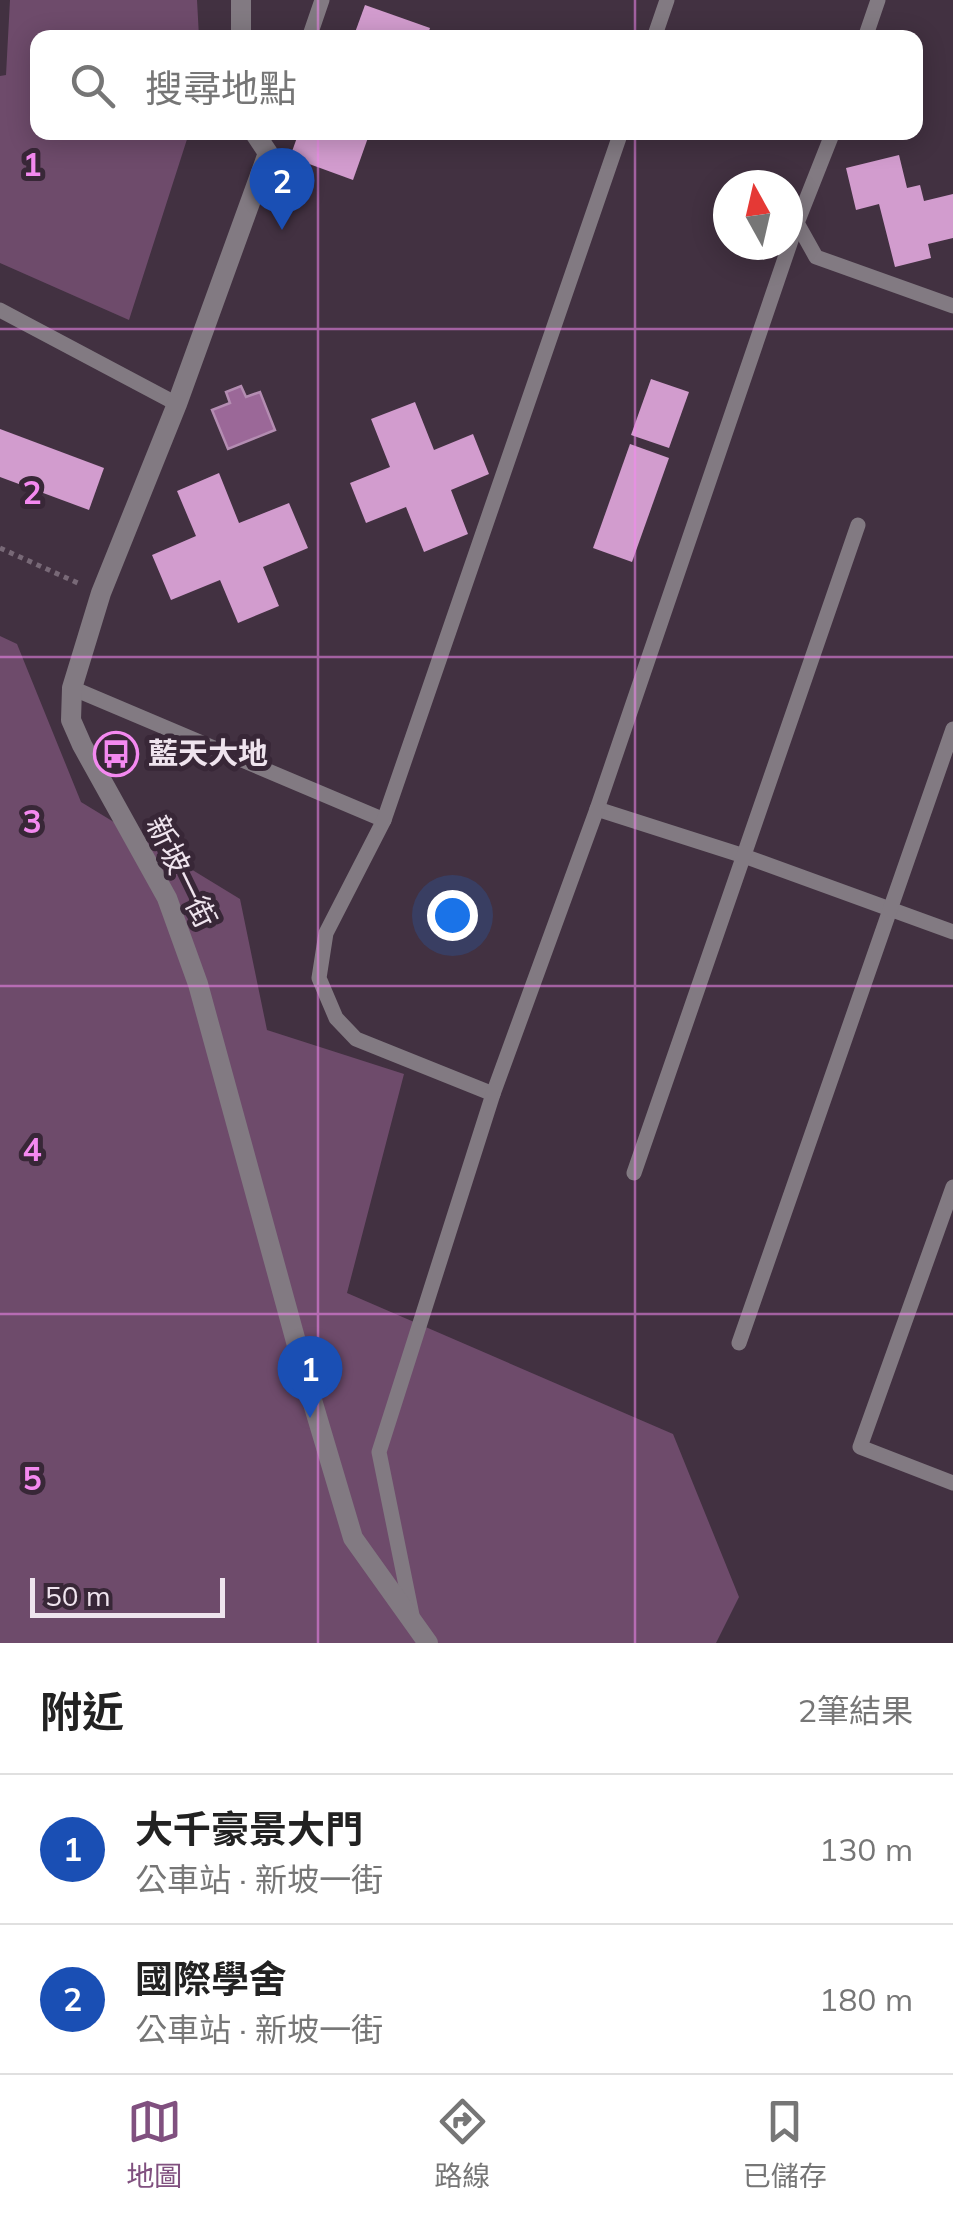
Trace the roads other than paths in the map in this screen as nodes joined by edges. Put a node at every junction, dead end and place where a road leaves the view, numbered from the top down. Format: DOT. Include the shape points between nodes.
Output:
graph roads {
  1 [pos="241,0"];
  2 [pos="322,0"];
  3 [pos="667,0"];
  4 [pos="878,0"];
  5 [pos="241,30"];
  6 [pos="311,30"];
  7 [pos="657,30"];
  8 [pos="868,30"];
  9 [pos="618,140"];
  10 [pos="829,140"];
  11 [pos="272,142"];
  12 [pos="803,209"];
  13 [pos="803,232"];
  14 [pos="785,260"];
  15 [pos="953,306"];
  16 [pos="0,310"];
  17 [pos="178,404"];
  18 [pos="858,525"];
  19 [pos="72,688"];
  20 [pos="953,728"];
  21 [pos="597,809"];
  22 [pos="384,820"];
  23 [pos="744,856"];
  24 [pos="889,910"];
  25 [pos="953,932"];
  26 [pos="493,1094"];
  27 [pos="634,1172"];
  28 [pos="953,1187"];
  29 [pos="740,1342"];
  30 [pos="953,1483"];
  31 [pos="421,1636"];
  1 -- 5 [label="street"];
  2 -- 6 [label="lane"];
  3 -- 7 [label="lane"];
  4 -- 8 [label="lane"];
  9 -- 22 [label="lane"];
  10 -- 12 [label="lane"];
  11 -- 17 [label="street, 新坡一街"];
  13 -- 15 [label="lane" via="816,257"];
  14 -- 21 [label="lane"];
  16 -- 17 [label="lane"];
  17 -- 19 [label="street, 新坡一街" via="101,593"];
  18 -- 23 [label="lane"];
  19 -- 22 [label="lane"];
  19 -- 31 [label="street, 新坡一街" via="71,720 167,898 198,984 353,1538"];
  20 -- 24 [label="lane"];
  21 -- 23 [label="lane"];
  21 -- 26 [label="lane"];
  22 -- 26 [label="lane" via="326,933 319,978 336,1018 356,1039"];
  23 -- 24 [label="lane"];
  23 -- 27 [label="lane"];
  24 -- 25 [label="lane"];
  24 -- 29 [label="lane"];
  26 -- 31 [label="lane" via="379,1452"];
  28 -- 30 [label="lane" via="860,1447"];
}
